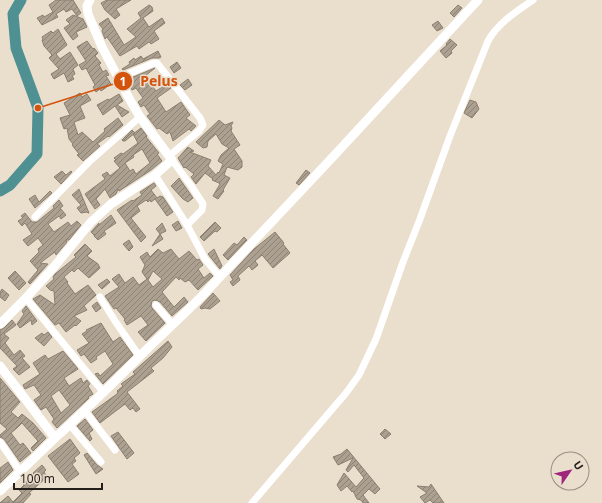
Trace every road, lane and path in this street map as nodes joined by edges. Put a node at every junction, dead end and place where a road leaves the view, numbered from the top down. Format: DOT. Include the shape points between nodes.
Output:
graph roads {
  1 [pos="90,0"];
  2 [pos="478,0"];
  3 [pos="534,0"];
  4 [pos="118,78"];
  5 [pos="140,116"];
  6 [pos="170,158"];
  7 [pos="155,175"];
  8 [pos="35,217"];
  9 [pos="187,225"];
  10 [pos="220,278"];
  11 [pos="100,297"];
  12 [pos="26,298"];
  13 [pos="156,305"];
  14 [pos="0,324"];
  15 [pos="174,325"];
  16 [pos="140,356"];
  17 [pos="0,366"];
  18 [pos="104,393"];
  19 [pos="85,411"];
  20 [pos="70,425"];
  21 [pos="55,438"];
  22 [pos="0,442"];
  23 [pos="115,450"];
  24 [pos="101,462"];
  25 [pos="20,471"];
  26 [pos="0,491"];
  27 [pos="252,503"];
  1 -- 4 [label="street" via="87,6 88,14"];
  2 -- 10 [label="street"];
  3 -- 27 [label="street" via="502,23 488,41 450,136 376,339 359,375"];
  4 -- 5 [label="street"];
  4 -- 6 [label="street" via="157,63 200,118 203,125 199,131"];
  5 -- 6 [label="street"];
  5 -- 8 [label="street" via="89,162"];
  6 -- 7 [label="street"];
  6 -- 9 [label="street" via="203,204 202,210"];
  7 -- 9 [label="street"];
  7 -- 12 [label="street" via="111,204 91,222"];
  9 -- 10 [label="street" via="205,259"];
  10 -- 15 [label="street"];
  11 -- 16 [label="street"];
  12 -- 14 [label="street"];
  12 -- 18 [label="street"];
  13 -- 15 [label="street"];
  15 -- 16 [label="street"];
  16 -- 18 [label="street"];
  17 -- 21 [label="street"];
  18 -- 19 [label="street"];
  19 -- 20 [label="street"];
  19 -- 23 [label="street"];
  20 -- 21 [label="street"];
  20 -- 24 [label="street"];
  21 -- 25 [label="street"];
  22 -- 25 [label="street"];
  25 -- 26 [label="street"];
}
